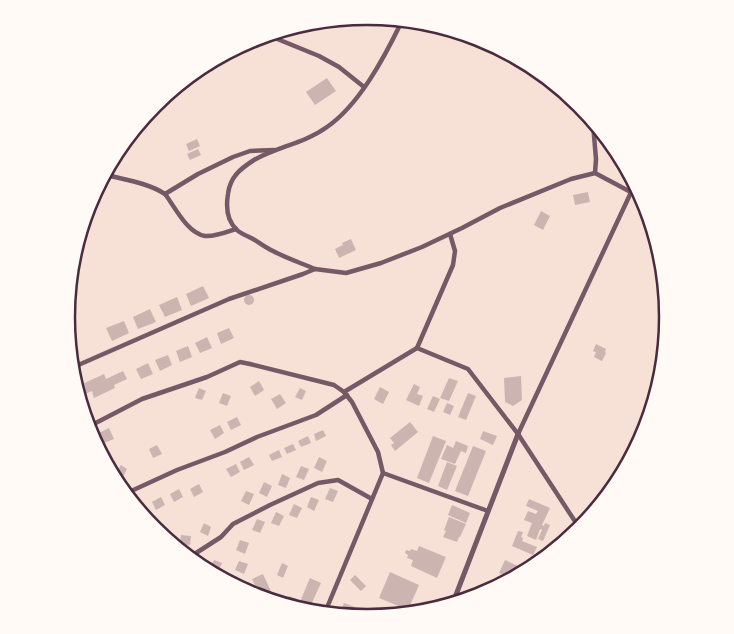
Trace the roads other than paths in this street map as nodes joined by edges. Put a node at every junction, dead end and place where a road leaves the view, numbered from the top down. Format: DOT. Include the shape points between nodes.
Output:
graph roads {
  1 [pos="399,27"];
  2 [pos="277,39"];
  3 [pos="364,87"];
  4 [pos="594,132"];
  5 [pos="278,150"];
  6 [pos="595,172"];
  7 [pos="111,176"];
  8 [pos="631,192"];
  9 [pos="165,194"];
  10 [pos="236,229"];
  11 [pos="450,234"];
  12 [pos="315,269"];
  13 [pos="417,348"];
  14 [pos="79,365"];
  15 [pos="346,394"];
  16 [pos="95,423"];
  17 [pos="518,434"];
  18 [pos="383,473"];
  19 [pos="132,491"];
  20 [pos="372,500"];
  21 [pos="488,511"];
  22 [pos="575,521"];
  23 [pos="195,553"];
  24 [pos="456,595"];
  25 [pos="327,607"];
  1 -- 3 [label="street"];
  2 -- 3 [label="street" via="339,67"];
  3 -- 5 [label="street" via="327,128"];
  4 -- 6 [label="street"];
  5 -- 9 [label="street" via="250,151 233,157"];
  5 -- 10 [label="street" via="240,169 232,179 227,212"];
  6 -- 8 [label="street"];
  6 -- 11 [label="street" via="500,208"];
  7 -- 9 [label="street"];
  8 -- 17 [label="street"];
  9 -- 10 [label="street" via="186,225 195,232 206,236"];
  10 -- 12 [label="street" via="272,251"];
  11 -- 12 [label="street" via="356,271"];
  11 -- 13 [label="street" via="455,250 452,265"];
  12 -- 14 [label="street" via="214,305"];
  13 -- 15 [label="street"];
  13 -- 17 [label="street" via="468,369"];
  15 -- 16 [label="street" via="334,385 240,362 142,399"];
  15 -- 18 [label="street" via="378,452"];
  15 -- 19 [label="street" via="316,415"];
  17 -- 21 [label="street"];
  17 -- 22 [label="street"];
  18 -- 20 [label="street"];
  18 -- 21 [label="street"];
  20 -- 23 [label="street" via="338,480 318,483 234,524"];
  20 -- 25 [label="street"];
  21 -- 24 [label="street"];
}
